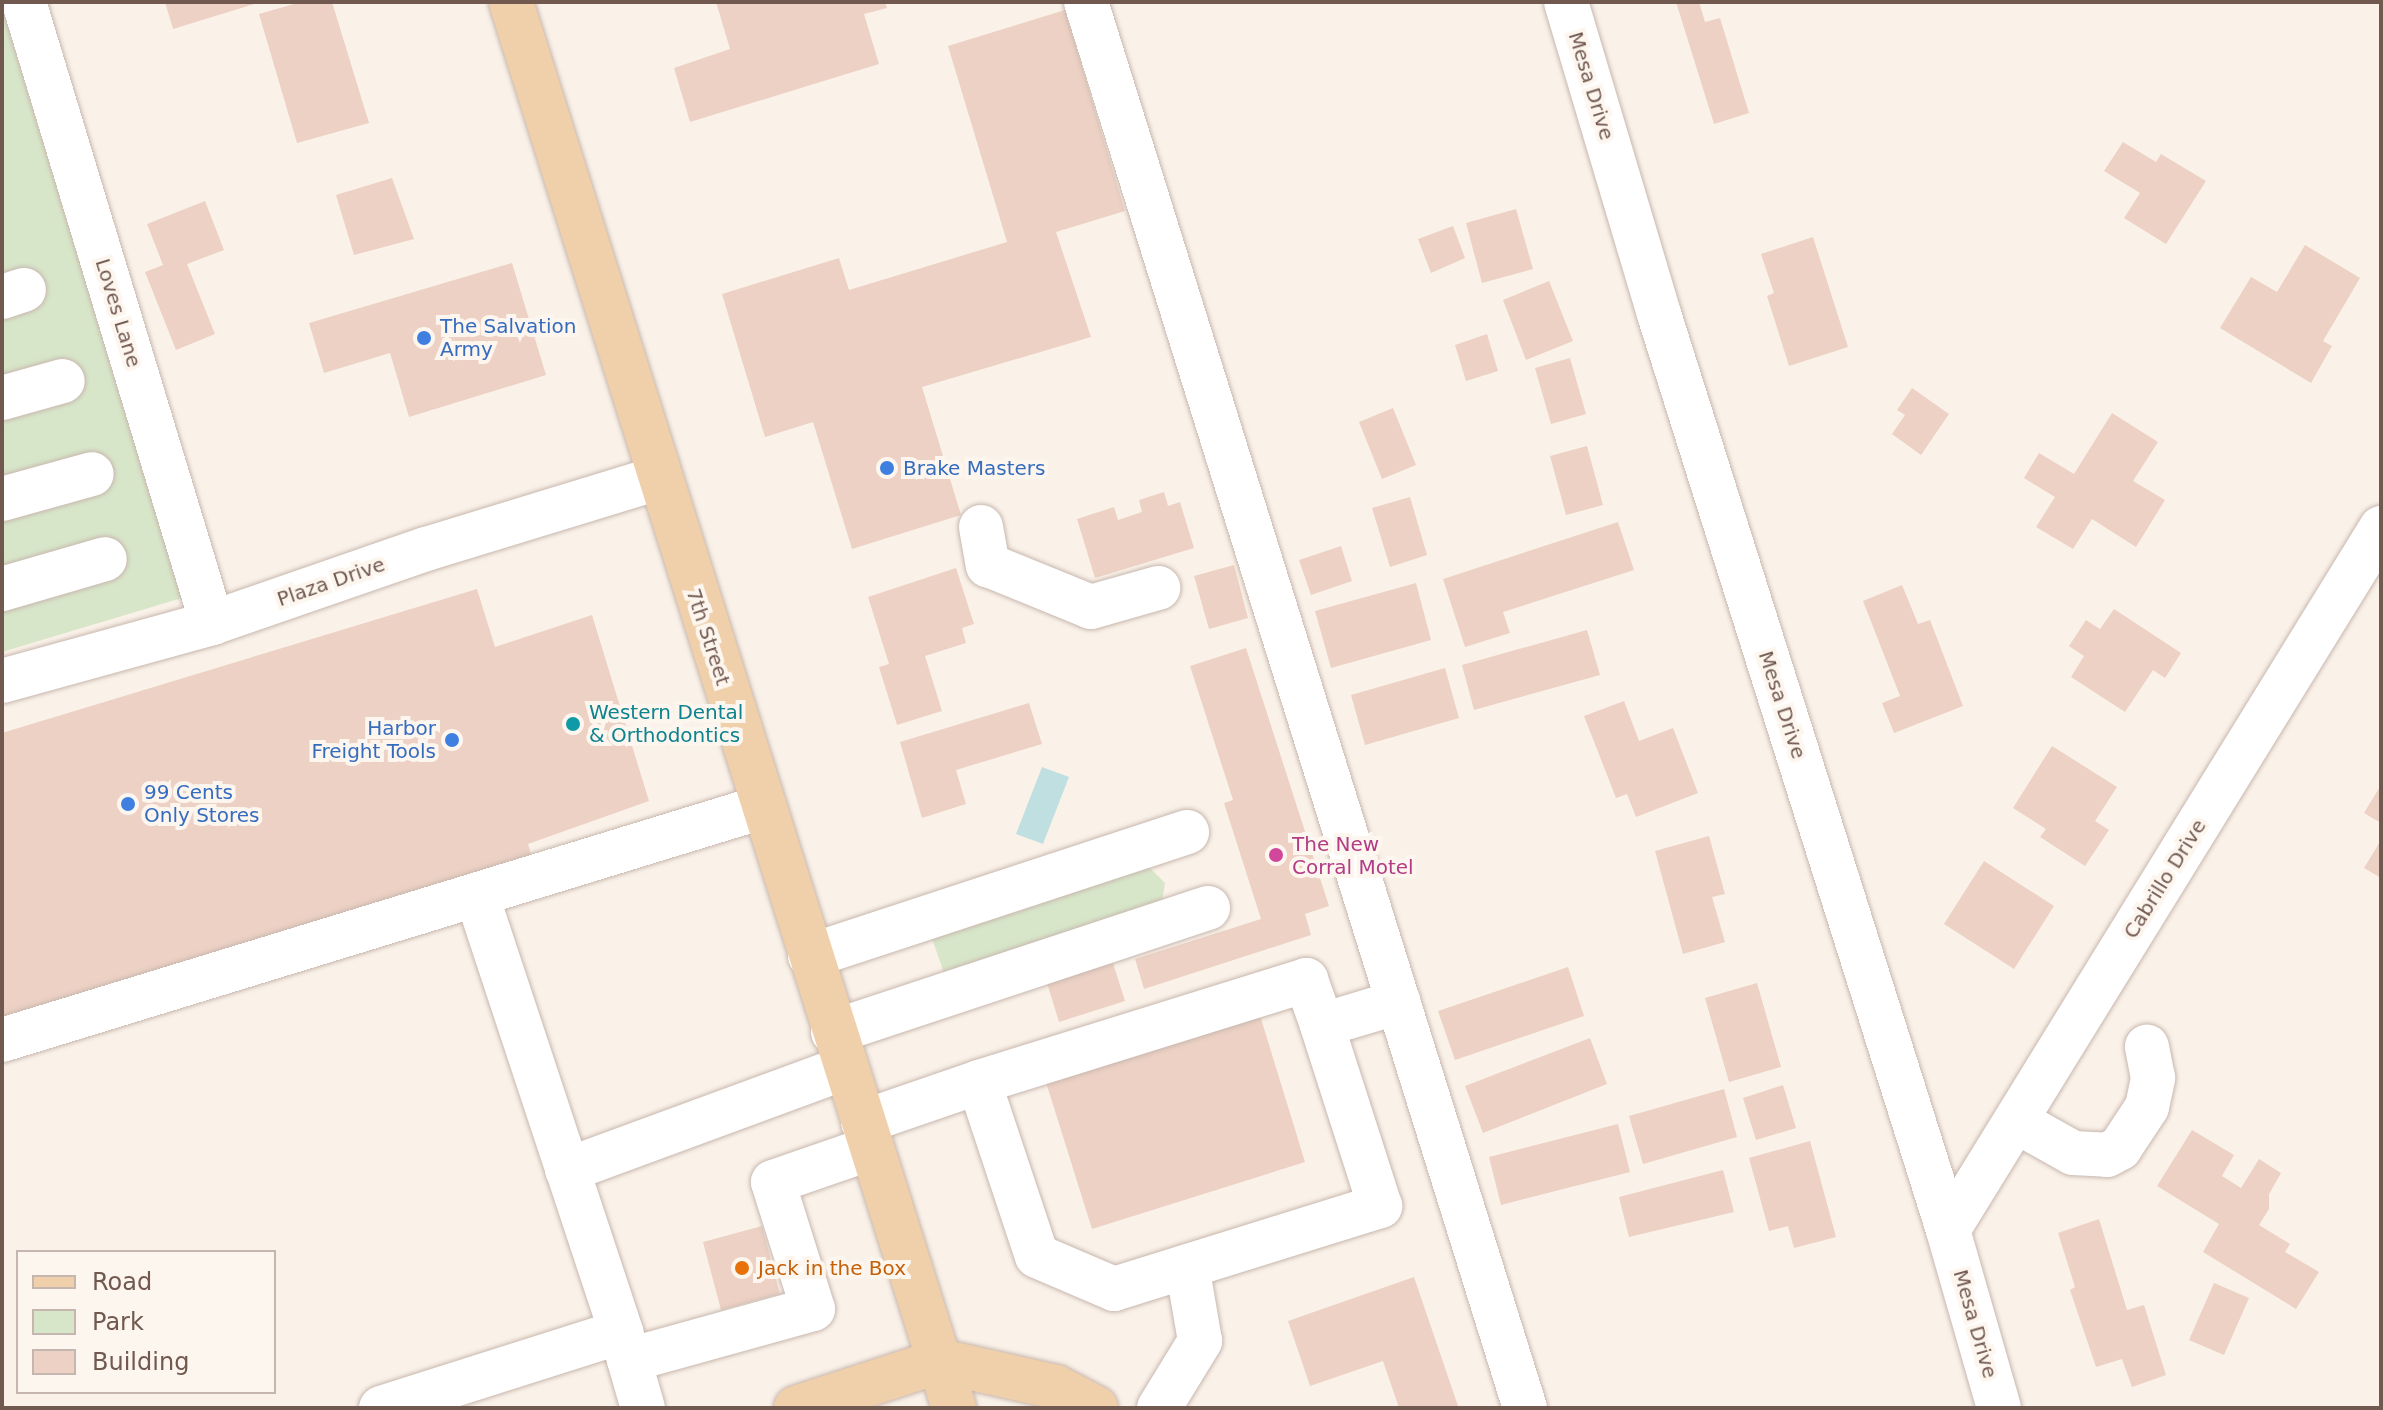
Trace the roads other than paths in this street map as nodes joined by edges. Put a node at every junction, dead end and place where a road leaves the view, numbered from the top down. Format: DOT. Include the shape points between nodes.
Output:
graph roads {
  1 [pos="24,2"];
  2 [pos="511,2"];
  3 [pos="1086,2"];
  4 [pos="1566,2"];
  5 [pos="63,381"];
  6 [pos="2,398"];
  7 [pos="92,474"];
  8 [pos="658,478"];
  9 [pos="2,499"];
  10 [pos="981,527"];
  11 [pos="2381,528"];
  12 [pos="105,559"];
  13 [pos="1158,588"];
  14 [pos="2,589"];
  15 [pos="212,623"];
  16 [pos="2,681"];
  17 [pos="762,807"];
  18 [pos="1187,832"];
  19 [pos="477,896"];
  20 [pos="1208,908"];
  21 [pos="810,956"];
  22 [pos="1399,1002"];
  23 [pos="1322,1025"];
  24 [pos="2,1040"];
  25 [pos="2147,1047"];
  26 [pos="839,1050"];
  27 [pos="979,1082"];
  28 [pos="2016,1121"];
  29 [pos="867,1135"];
  30 [pos="567,1170"];
  31 [pos="1948,1230"];
  32 [pos="1187,1266"];
  33 [pos="625,1346"];
  34 [pos="940,1361"];
  35 [pos="381,1408"];
  36 [pos="643,1408"];
  37 [pos="796,1408"];
  38 [pos="954,1408"];
  39 [pos="1096,1408"];
  40 [pos="1159,1408"];
  41 [pos="1525,1408"];
  42 [pos="1999,1408"];
  1 -- 15 [label="street, Loves Lane"];
  2 -- 8 [label="main road, 7th Street"];
  3 -- 22 [label="street"];
  4 -- 31 [label="street, Mesa Drive"];
  5 -- 6 [label="street"];
  7 -- 9 [label="street"];
  8 -- 15 [label="street, Plaza Drive" via="426,549"];
  8 -- 17 [label="main road, 7th Street"];
  10 -- 13 [label="street" via="988,565 1091,607"];
  11 -- 28 [label="street, Cabrillo Drive"];
  12 -- 14 [label="street"];
  15 -- 16 [label="street, Plaza Drive"];
  17 -- 19 [label="street"];
  17 -- 21 [label="main road, 7th Street"];
  18 -- 21 [label="street"];
  19 -- 24 [label="street"];
  19 -- 30 [label="street"];
  20 -- 26 [label="street"];
  21 -- 26 [label="main road, 7th Street"];
  22 -- 23 [label="street"];
  22 -- 41 [label="street"];
  23 -- 27 [label="street" via="1306,980"];
  23 -- 32 [label="street" via="1380,1206"];
  25 -- 28 [label="street" via="2153,1078 2147,1107 2120,1148 2107,1155 2073,1153"];
  26 -- 29 [label="main road, 7th Street"];
  26 -- 30 [label="street"];
  27 -- 29 [label="street"];
  27 -- 32 [label="street" via="1037,1256 1114,1289"];
  28 -- 31 [label="street, Cabrillo Drive"];
  29 -- 33 [label="street" via="773,1182 813,1309"];
  29 -- 34 [label="main road, 7th Street"];
  30 -- 33 [label="street"];
  31 -- 42 [label="street, Mesa Drive"];
  32 -- 40 [label="street" via="1200,1341"];
  33 -- 35 [label="street"];
  33 -- 36 [label="street"];
  34 -- 37 [label="main road"];
  34 -- 38 [label="main road, 7th Street"];
  34 -- 39 [label="main road" via="1056,1387"];
}
